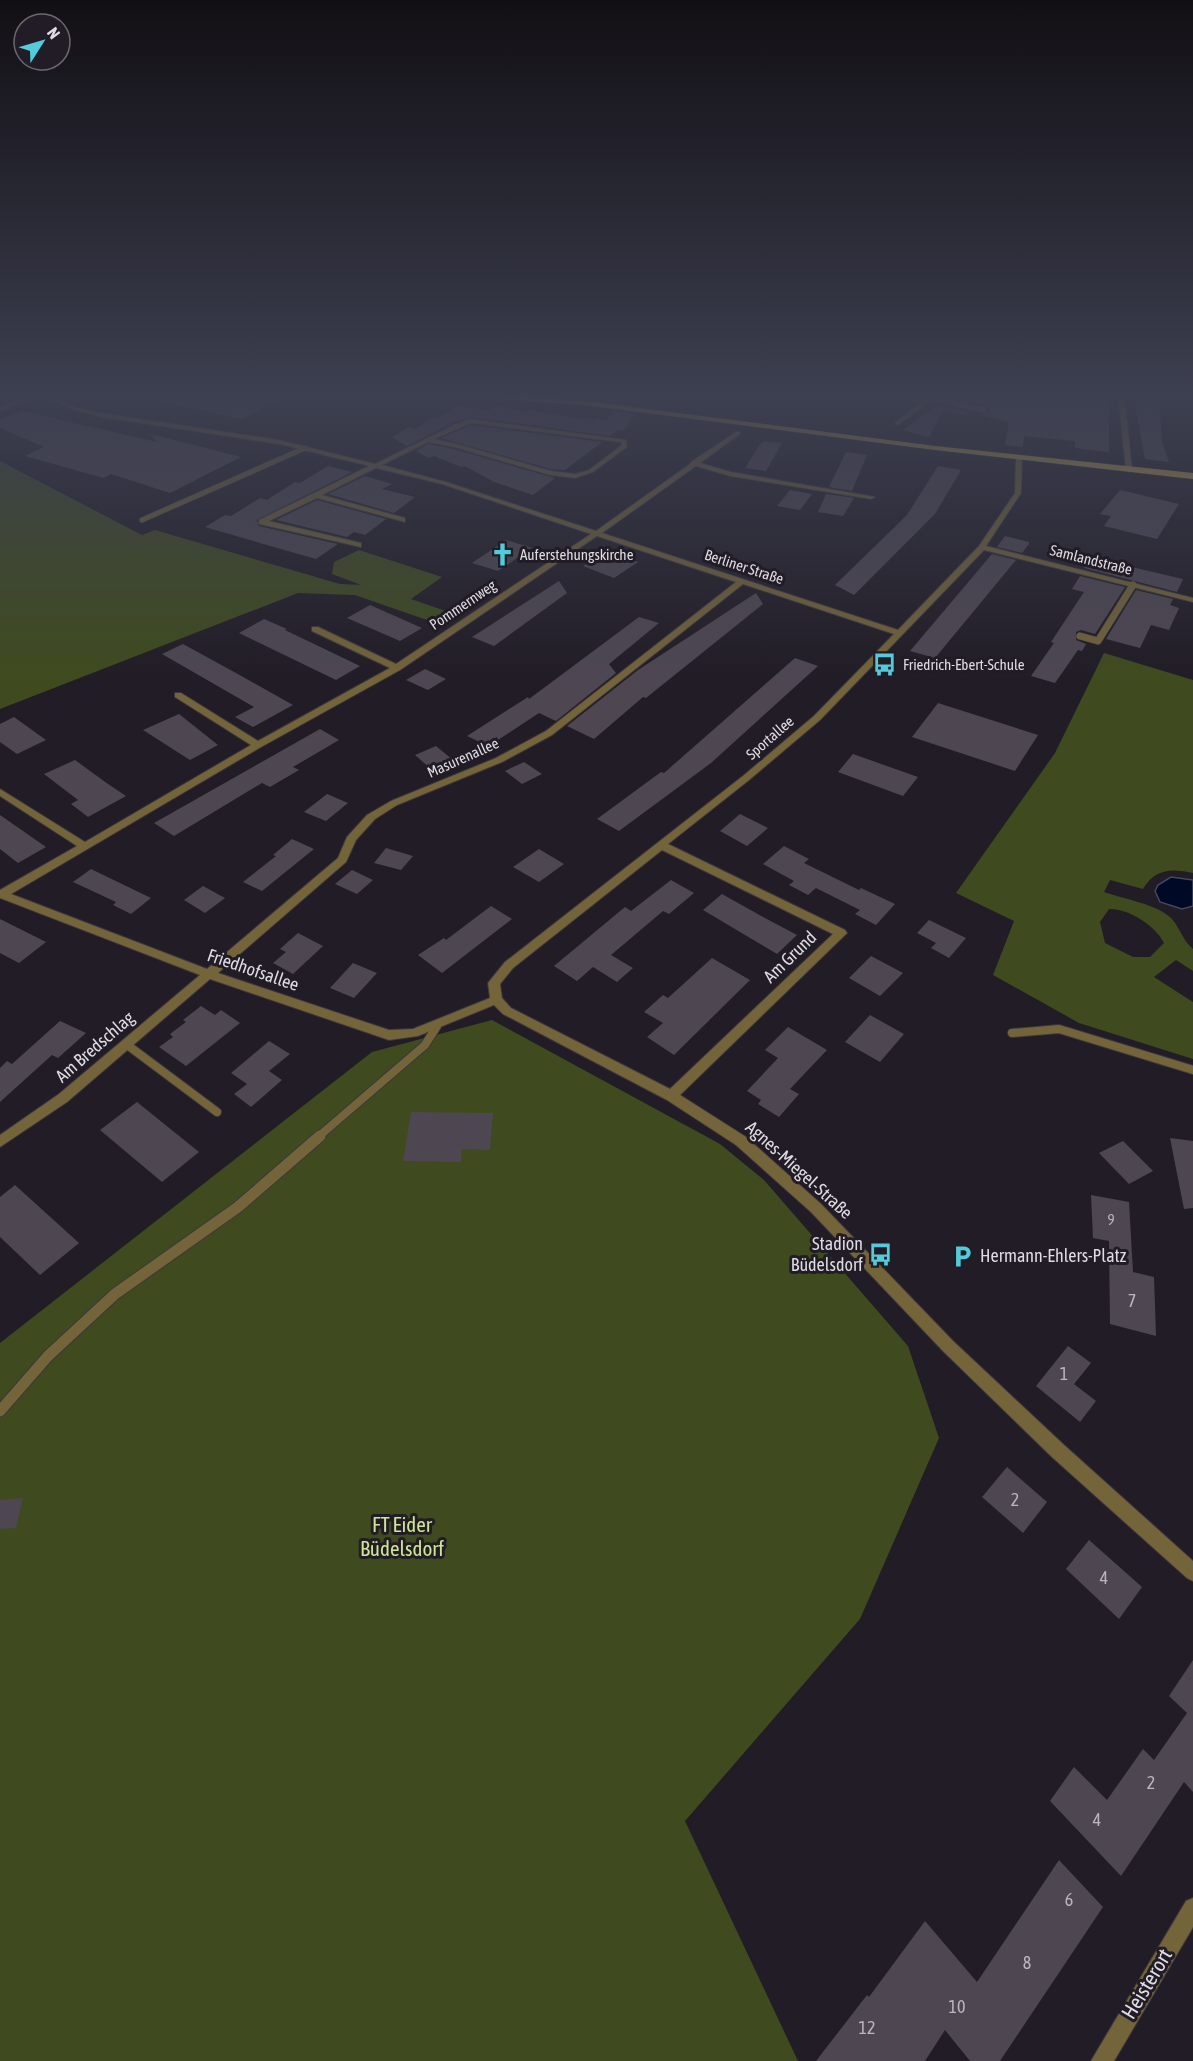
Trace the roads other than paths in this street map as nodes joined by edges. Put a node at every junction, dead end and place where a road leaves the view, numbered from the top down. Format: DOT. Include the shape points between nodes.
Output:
graph roads {
  1 [pos="210,490"];
  2 [pos="325,490"];
  3 [pos="466,490"];
  4 [pos="656,490"];
  5 [pos="829,490"];
  6 [pos="1017,490"];
  7 [pos="315,495"];
  8 [pos="871,497"];
  9 [pos="142,520"];
  10 [pos="402,520"];
  11 [pos="597,533"];
  12 [pos="358,545"];
  13 [pos="982,547"];
  14 [pos="743,580"];
  15 [pos="1133,585"];
  16 [pos="1193,600"];
  17 [pos="315,629"];
  18 [pos="898,633"];
  19 [pos="1080,636"];
  20 [pos="397,668"];
  21 [pos="178,695"];
  22 [pos="258,745"];
  23 [pos="0,792"];
  24 [pos="660,845"];
  25 [pos="84,846"];
  26 [pos="1,894"];
  27 [pos="209,974"];
  28 [pos="495,1000"];
  29 [pos="437,1026"];
  30 [pos="1012,1033"];
  31 [pos="126,1044"];
  32 [pos="1193,1070"];
  33 [pos="670,1096"];
  34 [pos="217,1112"];
  35 [pos="0,1143"];
  36 [pos="0,1411"];
  37 [pos="1193,1572"];
  38 [pos="1193,1908"];
  39 [pos="1102,2061"];
  1 -- 9 [label="lane"];
  2 -- 7 [label="street"];
  3 -- 11 [label="street, Berliner Straße"];
  4 -- 11 [label="street, Pommernweg"];
  5 -- 8 [label="street"];
  6 -- 13 [label="street, Sportallee"];
  7 -- 10 [label="street"];
  7 -- 12 [label="street" via="262,522"];
  11 -- 14 [label="street, Berliner Straße"];
  11 -- 20 [label="street, Pommernweg"];
  13 -- 15 [label="street, Samlandstraße"];
  13 -- 18 [label="street, Sportallee"];
  14 -- 18 [label="street, Berliner Straße"];
  14 -- 27 [label="street, Masurenallee" via="549,733 499,760 394,803 371,817 351,839 342,860"];
  15 -- 16 [label="street, Samlandstraße"];
  15 -- 19 [label="lane" via="1098,641"];
  17 -- 20 [label="street"];
  18 -- 24 [label="street, Sportallee" via="817,718"];
  20 -- 22 [label="street, Pommernweg"];
  21 -- 22 [label="street"];
  22 -- 25 [label="street, Pommernweg"];
  23 -- 25 [label="street"];
  24 -- 28 [label="street, Sportallee" via="509,965 494,983"];
  24 -- 33 [label="street, Am Grund" via="841,933"];
  25 -- 26 [label="street, Pommernweg"];
  26 -- 27 [label="street, Friedhofsallee"];
  27 -- 29 [label="street, Friedhofsallee" via="389,1035 414,1034"];
  27 -- 31 [label="street, Am Bredschlag"];
  28 -- 29 [label="street, Friedhofsallee"];
  28 -- 33 [label="street, Agnes-Miegel-Straße" via="507,1011"];
  29 -- 36 [label="lane" via="425,1046 238,1207 115,1294 48,1356"];
  30 -- 32 [label="lane" via="1059,1029"];
  31 -- 34 [label="lane"];
  31 -- 35 [label="street, Am Bredschlag" via="63,1098"];
  33 -- 37 [label="street, Agnes-Miegel-Straße" via="741,1141 816,1208 948,1346"];
  38 -- 39 [label="street, Heisterort"];
}
